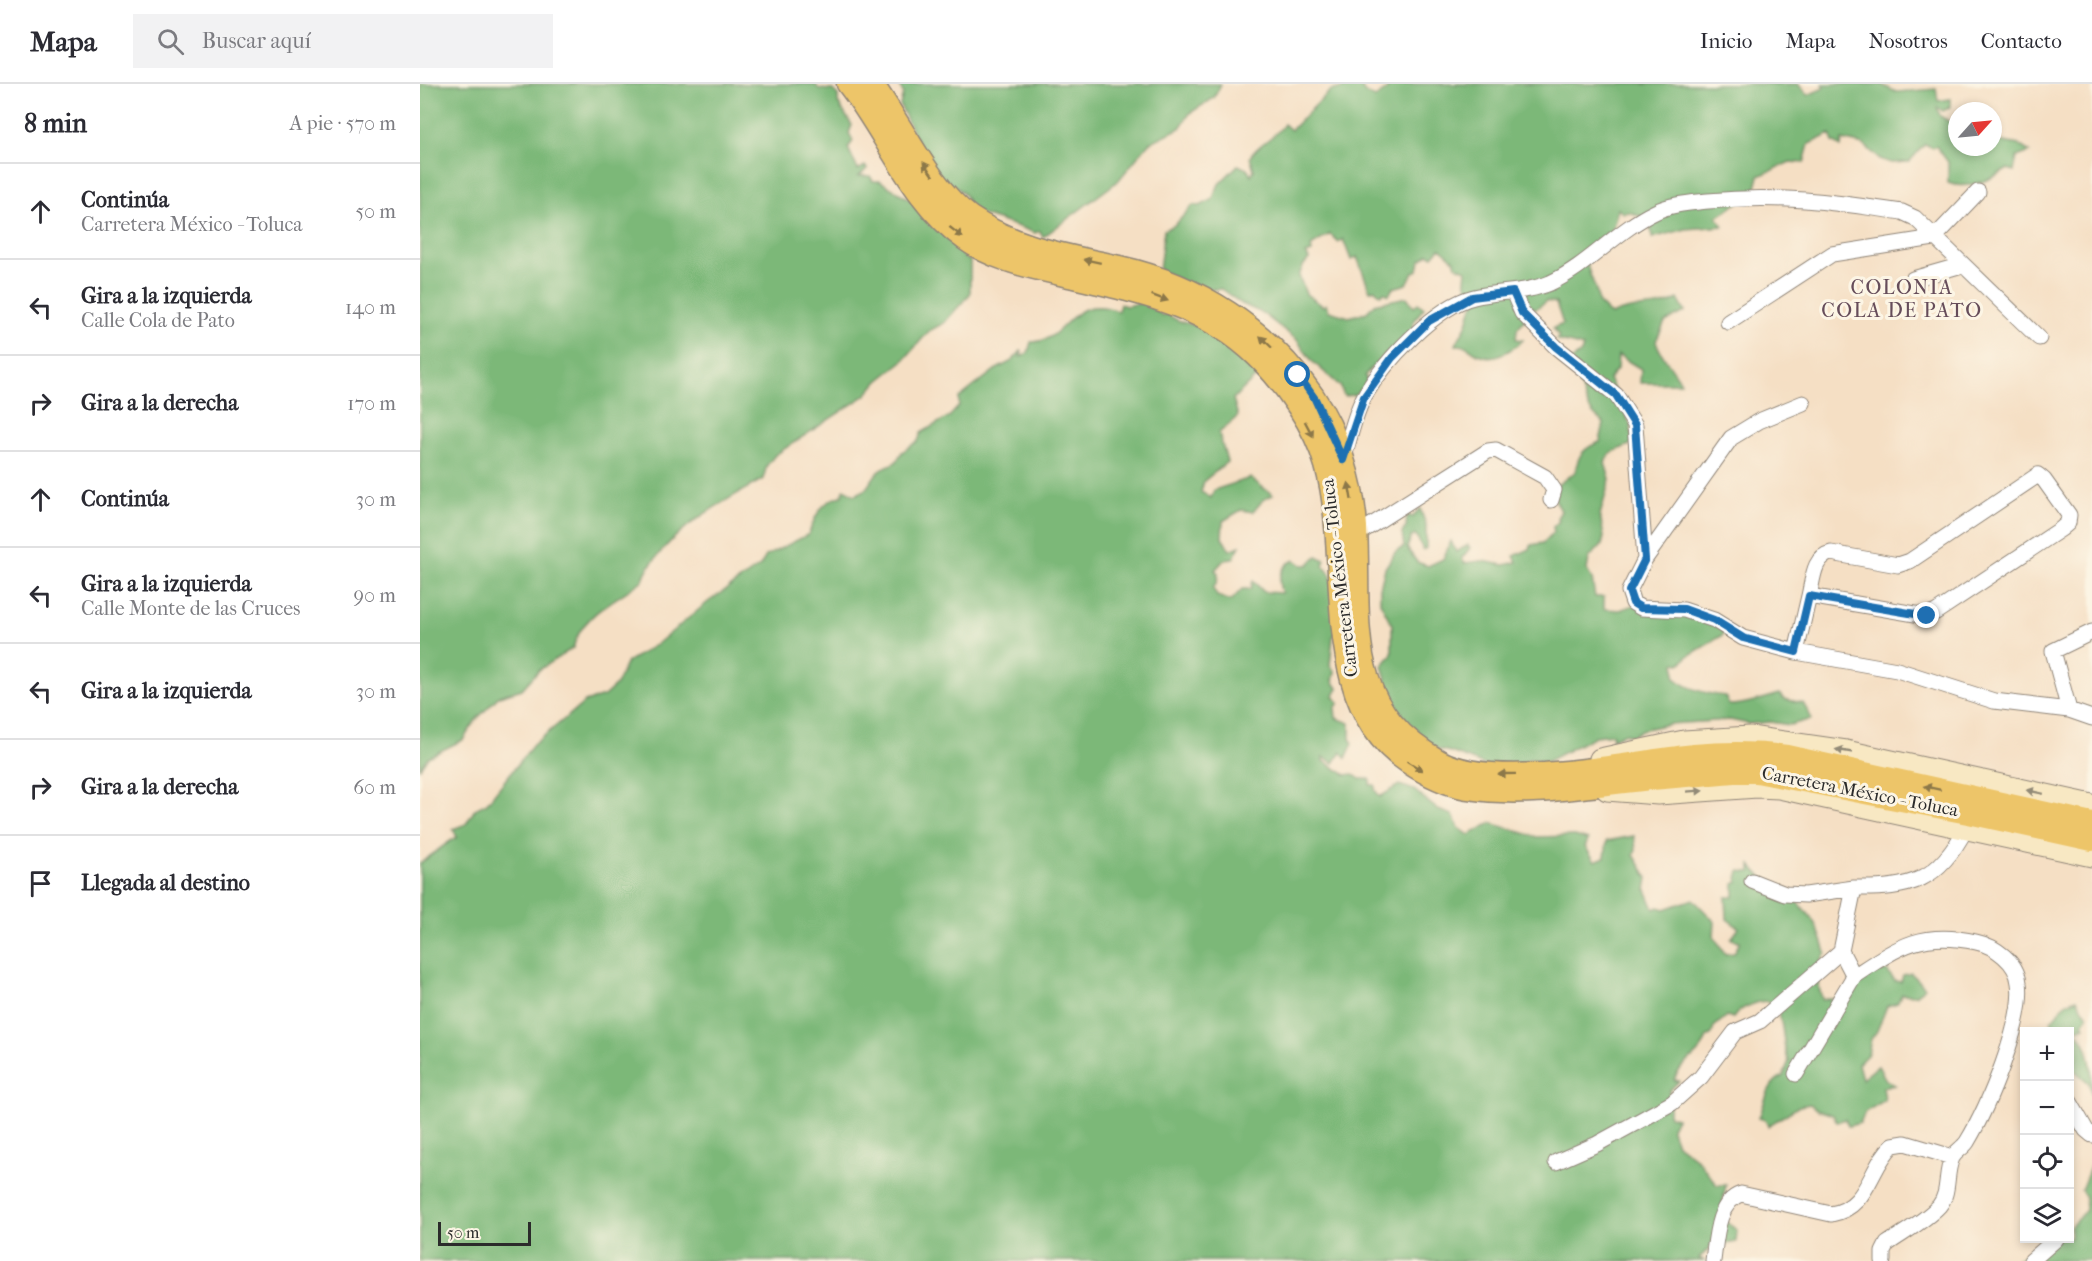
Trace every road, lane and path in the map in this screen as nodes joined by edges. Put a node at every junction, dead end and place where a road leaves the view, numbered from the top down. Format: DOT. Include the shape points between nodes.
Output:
graph roads {
  1 [pos="848,84"];
  2 [pos="872,84"];
  3 [pos="1978,192"];
  4 [pos="1934,238"];
  5 [pos="1962,265"];
  6 [pos="1913,279"];
  7 [pos="1513,292"];
  8 [pos="1728,322"];
  9 [pos="2039,338"];
  10 [pos="1803,403"];
  11 [pos="1343,460"];
  12 [pos="1551,500"];
  13 [pos="1356,536"];
  14 [pos="1645,559"];
  15 [pos="1809,596"];
  16 [pos="2092,632"];
  17 [pos="1796,652"];
  18 [pos="2069,710"];
  19 [pos="2092,718"];
  20 [pos="1548,772"];
  21 [pos="1574,788"];
  22 [pos="2092,805"];
  23 [pos="2092,823"];
  24 [pos="1966,828"];
  25 [pos="2092,840"];
  26 [pos="2092,856"];
  27 [pos="1752,881"];
  28 [pos="1854,888"];
  29 [pos="1841,951"];
  30 [pos="1854,976"];
  31 [pos="2018,1036"];
  32 [pos="1796,1074"];
  33 [pos="2074,1109"];
  34 [pos="2092,1135"];
  35 [pos="1952,1157"];
  36 [pos="1556,1162"];
  37 [pos="2051,1243"];
  38 [pos="1713,1261"];
  39 [pos="1883,1261"];
  40 [pos="2031,1261"];
  1 -- 21 [label="main road, Carretera México - Toluca, one-way" via="921,194 947,225 967,241 1012,261 1182,306 1228,331 1279,379 1325,461 1337,526 1349,678 1364,714 1385,744 1421,771 1465,787"];
  11 -- 2 [label="main road, Carretera México - Toluca, one-way" via="1315,399 1298,375 1248,325 1228,310 1161,279 1017,243 985,226 953,202"];
  3 -- 4 [label="street"];
  4 -- 5 [label="street"];
  4 -- 7 [label="street" via="1915,218 1902,212 1818,200 1756,196 1686,204 1656,211 1626,228 1581,265 1549,283"];
  4 -- 8 [label="street" via="1832,254"];
  5 -- 6 [label="street"];
  5 -- 9 [label="street"];
  7 -- 11 [label="street" via="1472,297 1429,321 1392,358 1364,397"];
  7 -- 14 [label="street" via="1522,313 1556,347 1616,395 1635,425"];
  10 -- 14 [label="street" via="1759,421 1731,438"];
  13 -- 11 [label="main road, Carretera México - Toluca, one-way"];
  12 -- 13 [label="street" via="1554,489 1549,480 1496,450 1478,457"];
  20 -- 13 [label="main road, Carretera México - Toluca, one-way" via="1504,774 1468,770 1442,762 1394,728 1365,675 1360,646"];
  14 -- 17 [label="street" via="1629,591 1633,603 1641,608 1684,609 1714,620 1743,638"];
  15 -- 15 [label="street" via="1817,562 1823,555 1904,563 2038,475 2069,515 2061,529 1927,616"];
  15 -- 17 [label="street"];
  16 -- 18 [label="street" via="2053,651"];
  17 -- 18 [label="street" via="1897,670 1994,701"];
  18 -- 19 [label="street"];
  22 -- 20 [label="street, one-way" via="1846,751 1750,737 1684,741"];
  23 -- 20 [label="main road, Carretera México - Toluca, one-way" via="1761,753 1691,756"];
  21 -- 24 [label="street, one-way" via="1658,794 1779,788"];
  21 -- 25 [label="main road, Carretera México - Toluca" via="1757,772"];
  24 -- 26 [label="street"];
  24 -- 28 [label="street" via="1950,855 1921,880 1888,889"];
  27 -- 28 [label="street" via="1785,894"];
  28 -- 29 [label="street"];
  29 -- 30 [label="street"];
  29 -- 36 [label="street" via="1760,1020 1735,1032 1701,1077 1672,1102"];
  30 -- 31 [label="street" via="1926,938 1956,938 1988,945 2004,956 2017,973"];
  30 -- 32 [label="street"];
  31 -- 35 [label="street" via="1966,1143"];
  33 -- 34 [label="street"];
  35 -- 38 [label="street" via="1905,1143 1893,1144 1854,1205 1843,1212 1831,1214 1741,1194 1724,1206"];
  35 -- 39 [label="street" via="1941,1202 1887,1244 1882,1252"];
  37 -- 40 [label="street"];
}
